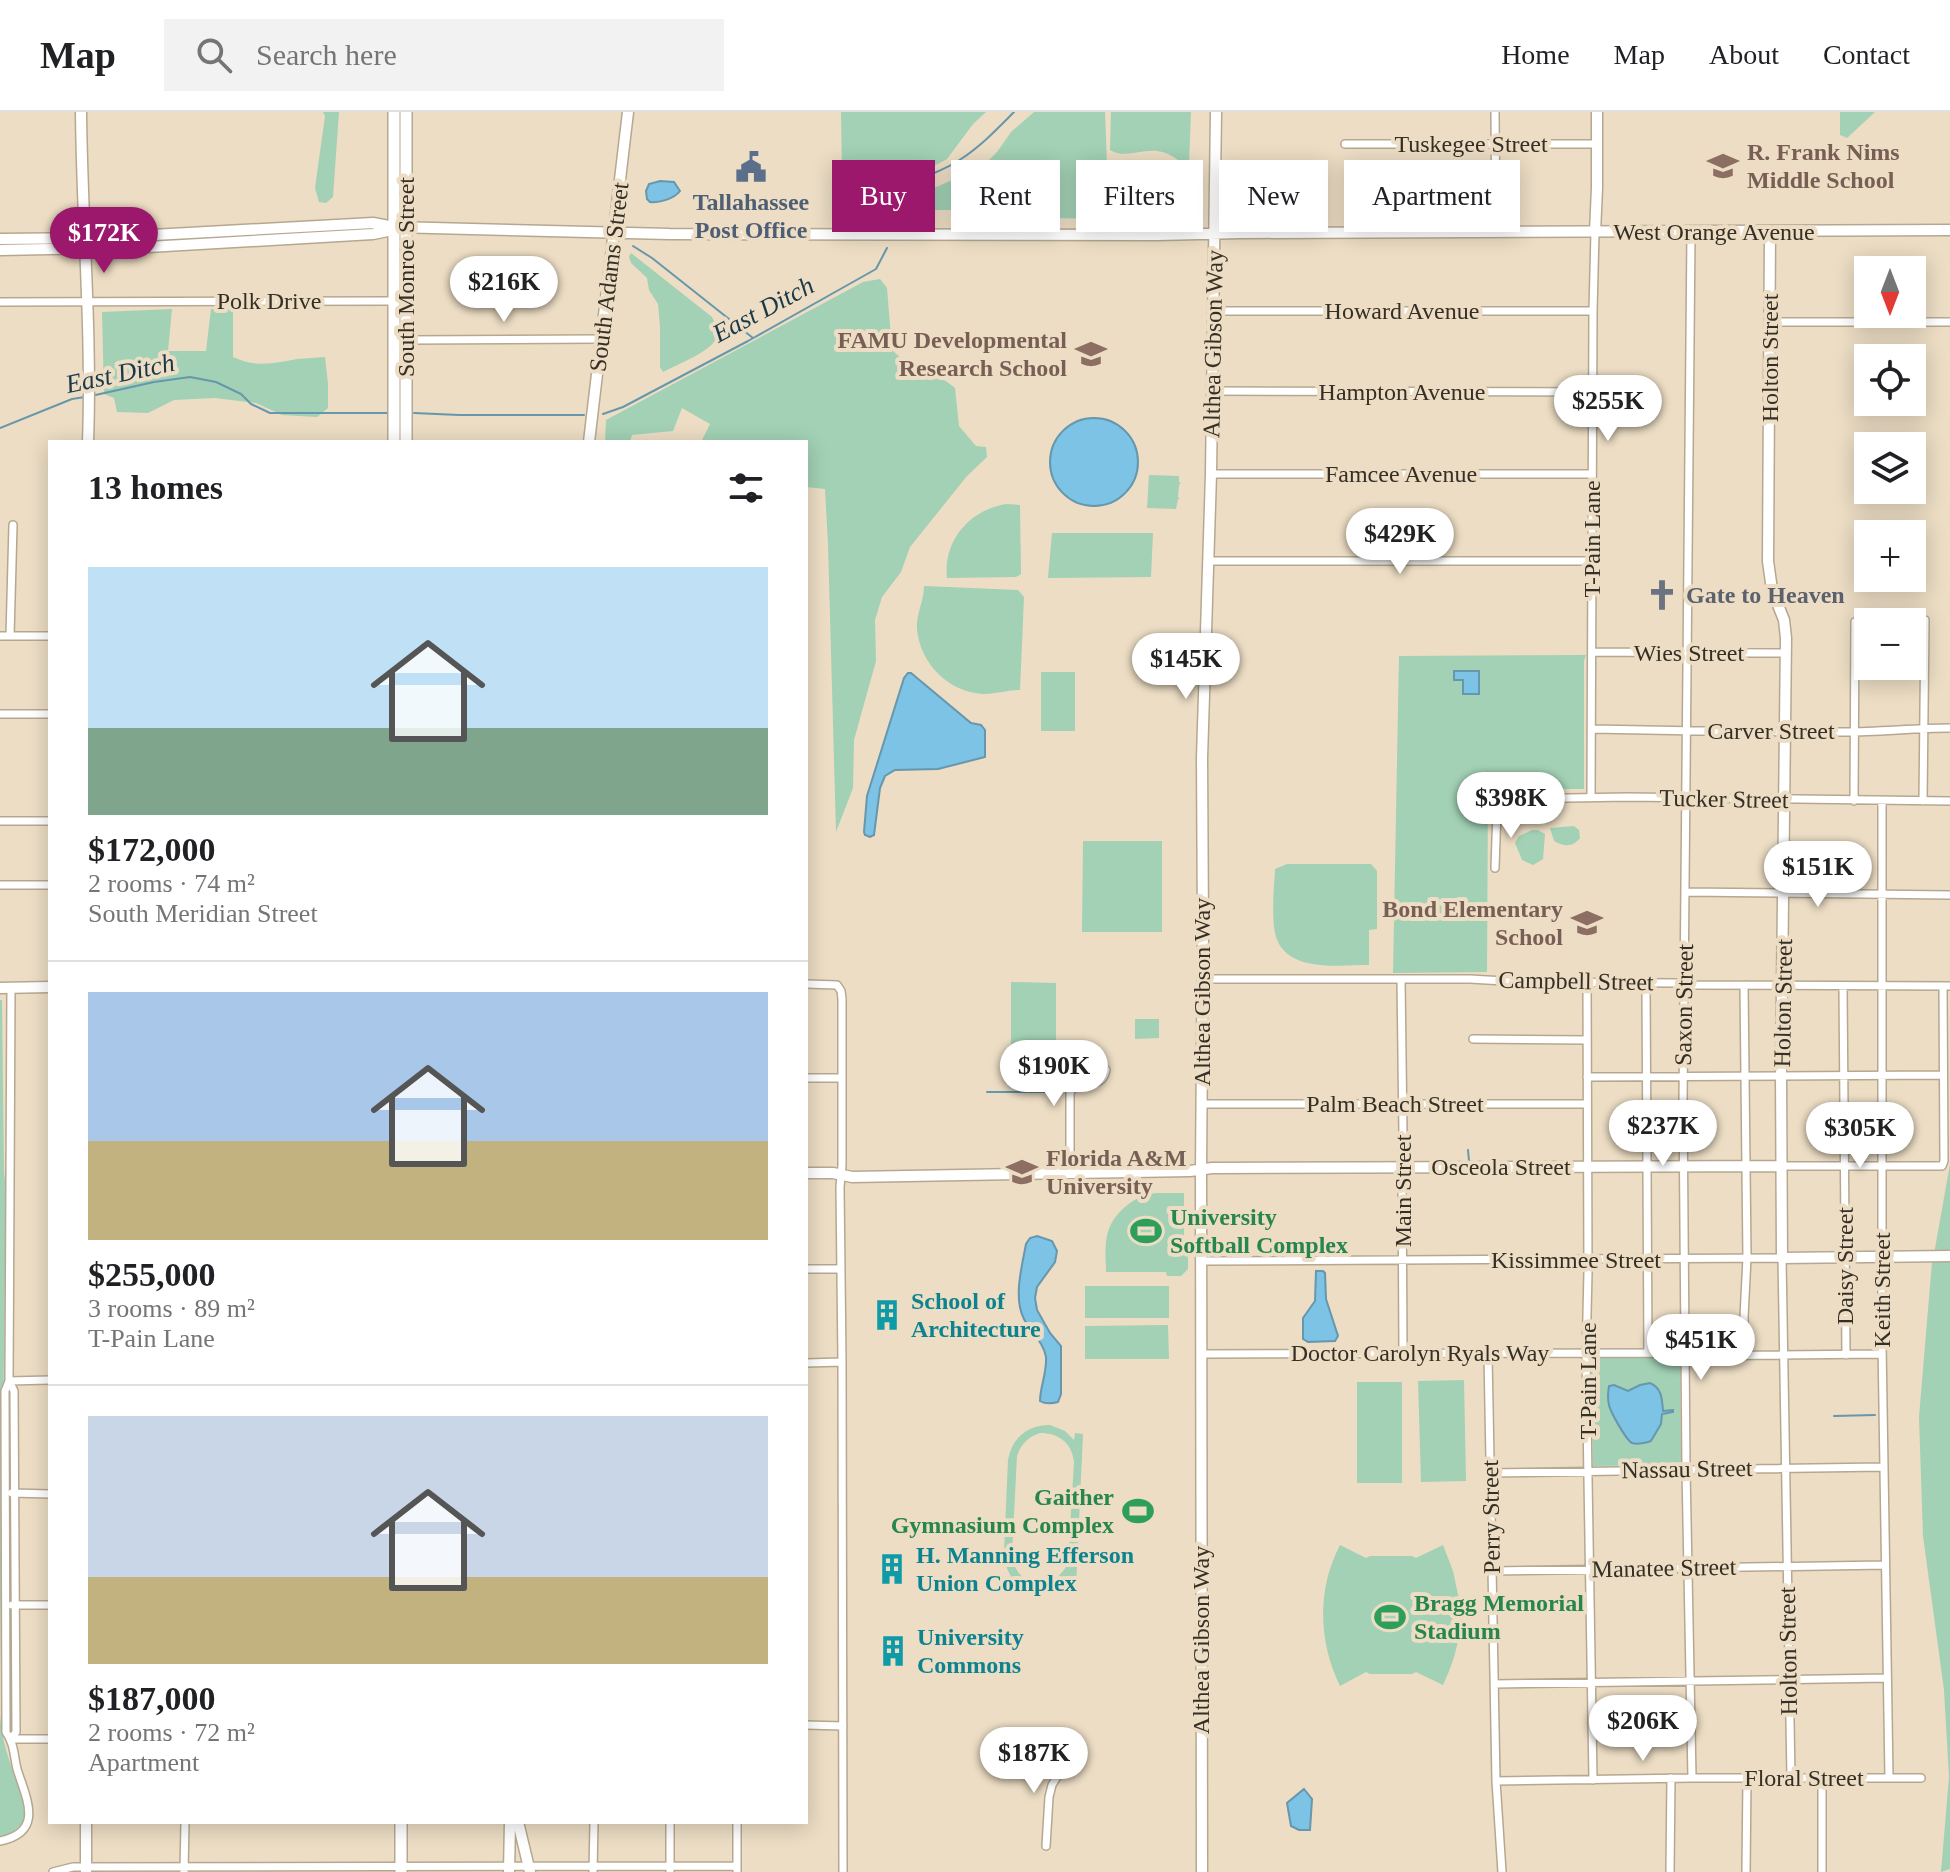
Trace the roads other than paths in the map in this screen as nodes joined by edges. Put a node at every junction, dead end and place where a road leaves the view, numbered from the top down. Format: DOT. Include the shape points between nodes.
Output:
graph roads {
  1 [pos="81,112"];
  2 [pos="394,112"];
  3 [pos="406,112"];
  4 [pos="628,112"];
  5 [pos="1216,112"];
  6 [pos="1495,112"];
  7 [pos="1597,112"];
  8 [pos="1345,144"];
  9 [pos="1495,144"];
  10 [pos="1597,144"];
  11 [pos="400,227"];
  12 [pos="1950,230"];
  13 [pos="1770,231"];
  14 [pos="1595,232"];
  15 [pos="1691,232"];
  16 [pos="614,233"];
  17 [pos="1496,233"];
  18 [pos="1215,234"];
  19 [pos="0,239"];
  20 [pos="85,244"];
  21 [pos="0,250"];
  22 [pos="394,301"];
  23 [pos="0,302"];
  24 [pos="88,302"];
  25 [pos="1212,311"];
  26 [pos="1593,311"];
  27 [pos="1770,322"];
  28 [pos="1950,322"];
  29 [pos="601,339"];
  30 [pos="403,345"];
  31 [pos="1212,391"];
  32 [pos="1592,392"];
  33 [pos="88,440"];
  34 [pos="394,440"];
  35 [pos="406,440"];
  36 [pos="589,440"];
  37 [pos="1211,474"];
  38 [pos="1592,474"];
  39 [pos="13,525"];
  40 [pos="1209,561"];
  41 [pos="1592,561"];
  42 [pos="0,636"];
  43 [pos="10,636"];
  44 [pos="48,636"];
  45 [pos="1592,652"];
  46 [pos="1688,653"];
  47 [pos="1786,653"];
  48 [pos="1854,680"];
  49 [pos="1924,680"];
  50 [pos="0,714"];
  51 [pos="48,714"];
  52 [pos="1924,728"];
  53 [pos="1950,728"];
  54 [pos="1592,729"];
  55 [pos="1687,731"];
  56 [pos="1786,732"];
  57 [pos="1854,732"];
  58 [pos="1591,797"];
  59 [pos="1687,798"];
  60 [pos="1785,800"];
  61 [pos="1854,801"];
  62 [pos="1923,801"];
  63 [pos="1950,801"];
  64 [pos="1882,802"];
  65 [pos="0,821"];
  66 [pos="48,821"];
  67 [pos="1495,868"];
  68 [pos="0,885"];
  69 [pos="48,885"];
  70 [pos="1686,892"];
  71 [pos="1785,893"];
  72 [pos="1881,895"];
  73 [pos="1950,895"];
  74 [pos="1203,979"];
  75 [pos="1401,979"];
  76 [pos="1587,982"];
  77 [pos="808,984"];
  78 [pos="1646,984"];
  79 [pos="1685,984"];
  80 [pos="1744,985"];
  81 [pos="1784,985"];
  82 [pos="1843,986"];
  83 [pos="1881,986"];
  84 [pos="1947,986"];
  85 [pos="48,987"];
  86 [pos="5,988"];
  87 [pos="1473,1039"];
  88 [pos="1587,1040"];
  89 [pos="1106,1070"];
  90 [pos="1746,1075"];
  91 [pos="1781,1075"];
  92 [pos="1845,1075"];
  93 [pos="1882,1075"];
  94 [pos="1943,1075"];
  95 [pos="1646,1076"];
  96 [pos="1683,1076"];
  97 [pos="1587,1077"];
  98 [pos="808,1078"];
  99 [pos="842,1078"];
  100 [pos="1202,1104"];
  101 [pos="1402,1104"];
  102 [pos="1587,1104"];
  103 [pos="1746,1166"];
  104 [pos="1782,1166"];
  105 [pos="1881,1166"];
  106 [pos="1402,1167"];
  107 [pos="1588,1167"];
  108 [pos="1648,1167"];
  109 [pos="1683,1167"];
  110 [pos="1845,1167"];
  111 [pos="1201,1169"];
  112 [pos="808,1173"];
  113 [pos="1070,1173"];
  114 [pos="841,1175"];
  115 [pos="1950,1256"];
  116 [pos="1747,1258"];
  117 [pos="1782,1258"];
  118 [pos="1846,1258"];
  119 [pos="1882,1258"];
  120 [pos="1647,1259"];
  121 [pos="1684,1259"];
  122 [pos="1588,1260"];
  123 [pos="1202,1261"];
  124 [pos="1402,1261"];
  125 [pos="808,1269"];
  126 [pos="841,1269"];
  127 [pos="1587,1352"];
  128 [pos="1648,1353"];
  129 [pos="1202,1354"];
  130 [pos="1403,1354"];
  131 [pos="1488,1354"];
  132 [pos="1882,1354"];
  133 [pos="1685,1355"];
  134 [pos="1745,1355"];
  135 [pos="1784,1355"];
  136 [pos="1846,1355"];
  137 [pos="842,1362"];
  138 [pos="808,1363"];
  139 [pos="48,1380"];
  140 [pos="9,1381"];
  141 [pos="1883,1467"];
  142 [pos="1785,1468"];
  143 [pos="1686,1469"];
  144 [pos="1588,1471"];
  145 [pos="1490,1473"];
  146 [pos="10,1493"];
  147 [pos="48,1494"];
  148 [pos="1885,1565"];
  149 [pos="1787,1566"];
  150 [pos="1688,1568"];
  151 [pos="1589,1570"];
  152 [pos="1492,1571"];
  153 [pos="6,1605"];
  154 [pos="15,1605"];
  155 [pos="48,1605"];
  156 [pos="1887,1678"];
  157 [pos="1789,1679"];
  158 [pos="1690,1681"];
  159 [pos="1591,1682"];
  160 [pos="1494,1684"];
  161 [pos="808,1725"];
  162 [pos="843,1726"];
  163 [pos="11,1739"];
  164 [pos="48,1739"];
  165 [pos="1068,1759"];
  166 [pos="1889,1777"];
  167 [pos="1671,1778"];
  168 [pos="1692,1778"];
  169 [pos="1747,1778"];
  170 [pos="1791,1778"];
  171 [pos="1822,1778"];
  172 [pos="1921,1778"];
  173 [pos="1593,1780"];
  174 [pos="1496,1781"];
  175 [pos="86,1824"];
  176 [pos="185,1824"];
  177 [pos="401,1824"];
  178 [pos="510,1824"];
  179 [pos="518,1824"];
  180 [pos="594,1824"];
  181 [pos="670,1824"];
  182 [pos="737,1824"];
  183 [pos="0,1841"];
  184 [pos="1046,1846"];
  185 [pos="184,1869"];
  186 [pos="401,1869"];
  187 [pos="509,1869"];
  188 [pos="593,1869"];
  189 [pos="670,1869"];
  190 [pos="737,1869"];
  191 [pos="86,1870"];
  192 [pos="527,1870"];
  193 [pos="53,1872"];
  194 [pos="843,1872"];
  195 [pos="1202,1872"];
  196 [pos="1502,1872"];
  197 [pos="1670,1872"];
  198 [pos="1746,1872"];
  199 [pos="1822,1872"];
  1 -- 20 [label="street"];
  2 -- 11 [label="main road, South Monroe Street"];
  3 -- 11 [label="main road, South Monroe Street"];
  4 -- 16 [label="street, South Adams Street"];
  5 -- 18 [label="street, Althea Gibson Way"];
  6 -- 9 [label="street"];
  7 -- 10 [label="street"];
  8 -- 9 [label="street, Tuskegee Street"];
  9 -- 10 [label="street, Tuskegee Street"];
  9 -- 17 [label="street"];
  10 -- 14 [label="street"];
  11 -- 16 [label="street, West Orange Avenue"];
  11 -- 20 [label="street, West Orange Avenue" via="373,234"];
  11 -- 22 [label="main road, South Monroe Street"];
  11 -- 30 [label="main road, South Monroe Street"];
  12 -- 13 [label="street, West Orange Avenue"];
  13 -- 15 [label="street, West Orange Avenue"];
  13 -- 27 [label="street, Holton Street"];
  14 -- 15 [label="street, West Orange Avenue"];
  14 -- 17 [label="street, West Orange Avenue"];
  14 -- 26 [label="street, T-Pain Lane"];
  15 -- 46 [label="street, Saxon Street"];
  16 -- 18 [label="street, West Orange Avenue"];
  16 -- 29 [label="street, South Adams Street"];
  17 -- 18 [label="street, West Orange Avenue"];
  18 -- 25 [label="street, Althea Gibson Way"];
  19 -- 20 [label="street"];
  20 -- 21 [label="street"];
  20 -- 24 [label="street"];
  22 -- 24 [label="street, Polk Drive"];
  22 -- 30 [label="main road, South Monroe Street"];
  23 -- 24 [label="street, Polk Drive"];
  24 -- 33 [label="street"];
  25 -- 26 [label="street, Howard Avenue"];
  25 -- 31 [label="street, Althea Gibson Way"];
  26 -- 32 [label="street, T-Pain Lane"];
  27 -- 28 [label="street"];
  27 -- 47 [label="street, Holton Street" via="1769,577 1784,620"];
  29 -- 30 [label="street"];
  29 -- 36 [label="street, South Adams Street"];
  30 -- 34 [label="main road, South Monroe Street"];
  30 -- 35 [label="main road, South Monroe Street"];
  31 -- 32 [label="street, Hampton Avenue"];
  31 -- 37 [label="street, Althea Gibson Way"];
  32 -- 38 [label="street, T-Pain Lane"];
  37 -- 38 [label="street, Famcee Avenue"];
  37 -- 40 [label="street, Althea Gibson Way"];
  38 -- 41 [label="street, T-Pain Lane"];
  39 -- 43 [label="street"];
  40 -- 41 [label="street"];
  40 -- 74 [label="street, Althea Gibson Way" via="1202,758"];
  41 -- 45 [label="street, T-Pain Lane"];
  42 -- 43 [label="street"];
  43 -- 44 [label="street"];
  45 -- 46 [label="street, Wies Street"];
  45 -- 54 [label="street, T-Pain Lane"];
  46 -- 47 [label="street, Wies Street"];
  46 -- 55 [label="street, Saxon Street"];
  47 -- 56 [label="street, Holton Street"];
  48 -- 57 [label="street"];
  49 -- 52 [label="street"];
  50 -- 51 [label="street"];
  52 -- 53 [label="street, Carver Street"];
  52 -- 57 [label="street, Carver Street"];
  52 -- 62 [label="street"];
  54 -- 55 [label="street, Carver Street"];
  54 -- 58 [label="street, T-Pain Lane"];
  55 -- 56 [label="street, Carver Street"];
  55 -- 59 [label="street, Saxon Street"];
  56 -- 57 [label="street, Carver Street"];
  56 -- 60 [label="street, Holton Street"];
  57 -- 61 [label="street"];
  58 -- 59 [label="street, Tucker Street"];
  58 -- 67 [label="street, Tucker Street" via="1503,801 1495,825"];
  59 -- 60 [label="street, Tucker Street"];
  59 -- 70 [label="street, Saxon Street"];
  60 -- 61 [label="street, Tucker Street"];
  60 -- 71 [label="street, Holton Street"];
  61 -- 64 [label="street, Tucker Street"];
  62 -- 63 [label="street, Tucker Street"];
  62 -- 64 [label="street, Tucker Street"];
  64 -- 72 [label="street, Keith Street"];
  65 -- 66 [label="street"];
  68 -- 69 [label="street"];
  70 -- 71 [label="street"];
  70 -- 79 [label="street, Saxon Street"];
  71 -- 72 [label="street"];
  71 -- 81 [label="street, Holton Street"];
  72 -- 73 [label="street"];
  72 -- 83 [label="street, Keith Street"];
  74 -- 75 [label="street, Campbell Street"];
  74 -- 100 [label="street, Althea Gibson Way"];
  75 -- 76 [label="street, Campbell Street"];
  75 -- 101 [label="street, Main Street"];
  76 -- 78 [label="street, Campbell Street"];
  76 -- 88 [label="street, T-Pain Lane"];
  77 -- 99 [label="street" via="840,988"];
  78 -- 79 [label="street, Campbell Street"];
  78 -- 95 [label="street"];
  79 -- 80 [label="street, Campbell Street"];
  79 -- 96 [label="street, Saxon Street"];
  80 -- 81 [label="street, Campbell Street"];
  80 -- 90 [label="street"];
  81 -- 82 [label="street, Campbell Street"];
  81 -- 91 [label="street, Holton Street"];
  82 -- 83 [label="street, Campbell Street"];
  82 -- 92 [label="street, Daisy Street"];
  83 -- 84 [label="street, Campbell Street"];
  83 -- 93 [label="street, Keith Street"];
  84 -- 94 [label="street"];
  85 -- 86 [label="street"];
  86 -- 140 [label="street"];
  87 -- 88 [label="street"];
  88 -- 97 [label="street, T-Pain Lane"];
  89 -- 113 [label="street" via="1098,1082 1079,1083 1070,1093"];
  90 -- 91 [label="street"];
  90 -- 96 [label="street"];
  90 -- 103 [label="street"];
  91 -- 92 [label="street"];
  91 -- 104 [label="street, Holton Street"];
  92 -- 93 [label="street"];
  92 -- 110 [label="street, Daisy Street"];
  93 -- 94 [label="street"];
  93 -- 105 [label="street, Keith Street"];
  94 -- 105 [label="street, Osceola Street" via="1943,1164"];
  95 -- 96 [label="street"];
  95 -- 97 [label="street"];
  95 -- 108 [label="street"];
  96 -- 109 [label="street, Saxon Street"];
  97 -- 102 [label="street, T-Pain Lane"];
  98 -- 99 [label="street"];
  99 -- 114 [label="street"];
  100 -- 101 [label="street, Palm Beach Street"];
  100 -- 111 [label="street, Althea Gibson Way"];
  101 -- 102 [label="street, Palm Beach Street"];
  101 -- 106 [label="street, Main Street"];
  102 -- 107 [label="street, T-Pain Lane"];
  103 -- 104 [label="street, Osceola Street"];
  103 -- 109 [label="street, Osceola Street"];
  103 -- 116 [label="street"];
  104 -- 110 [label="street, Osceola Street"];
  104 -- 117 [label="street, Holton Street"];
  105 -- 110 [label="street, Osceola Street"];
  105 -- 119 [label="street, Keith Street"];
  106 -- 107 [label="street, Osceola Street"];
  106 -- 111 [label="street, Osceola Street"];
  106 -- 124 [label="street, Main Street"];
  107 -- 108 [label="street, Osceola Street"];
  107 -- 122 [label="street, T-Pain Lane"];
  108 -- 109 [label="street, Osceola Street"];
  108 -- 120 [label="street"];
  109 -- 121 [label="street, Saxon Street"];
  110 -- 118 [label="street, Daisy Street"];
  111 -- 113 [label="street, Osceola Street"];
  111 -- 123 [label="street, Althea Gibson Way"];
  112 -- 114 [label="street, Osceola Street"];
  113 -- 114 [label="street, Osceola Street"];
  114 -- 126 [label="street"];
  115 -- 119 [label="street, Kissimmee Street"];
  116 -- 117 [label="street, Kissimmee Street"];
  116 -- 121 [label="street, Kissimmee Street"];
  116 -- 134 [label="street"];
  117 -- 118 [label="street, Kissimmee Street"];
  117 -- 135 [label="street, Holton Street"];
  118 -- 119 [label="street, Kissimmee Street"];
  118 -- 136 [label="street, Daisy Street"];
  119 -- 132 [label="street, Keith Street"];
  120 -- 121 [label="street, Kissimmee Street"];
  120 -- 122 [label="street, Kissimmee Street"];
  120 -- 128 [label="street"];
  121 -- 133 [label="street, Saxon Street"];
  122 -- 124 [label="street, Kissimmee Street"];
  122 -- 127 [label="street, T-Pain Lane"];
  123 -- 124 [label="street, Kissimmee Street"];
  123 -- 129 [label="street, Althea Gibson Way"];
  124 -- 130 [label="street, Main Street"];
  125 -- 126 [label="street"];
  126 -- 137 [label="street"];
  127 -- 128 [label="street, Doctor Carolyn Ryals Way"];
  127 -- 131 [label="street, Doctor Carolyn Ryals Way"];
  127 -- 144 [label="street, T-Pain Lane"];
  128 -- 133 [label="street, Doctor Carolyn Ryals Way"];
  129 -- 130 [label="street, Doctor Carolyn Ryals Way"];
  129 -- 195 [label="street, Althea Gibson Way"];
  130 -- 131 [label="street, Doctor Carolyn Ryals Way"];
  131 -- 145 [label="street, Perry Street"];
  132 -- 136 [label="street, Doctor Carolyn Ryals Way"];
  132 -- 141 [label="street, Keith Street"];
  133 -- 134 [label="street, Doctor Carolyn Ryals Way"];
  133 -- 143 [label="street, Saxon Street"];
  134 -- 135 [label="street, Doctor Carolyn Ryals Way"];
  135 -- 136 [label="street, Doctor Carolyn Ryals Way"];
  135 -- 142 [label="street, Holton Street"];
  137 -- 138 [label="street"];
  137 -- 162 [label="street"];
  139 -- 140 [label="street"];
  140 -- 146 [label="street" via="14,1391"];
  141 -- 142 [label="street, Nassau Street"];
  141 -- 148 [label="street, Keith Street"];
  142 -- 143 [label="street, Nassau Street"];
  142 -- 149 [label="street, Holton Street"];
  143 -- 144 [label="street, Nassau Street"];
  143 -- 150 [label="street, Saxon Street"];
  144 -- 145 [label="street, Nassau Street"];
  144 -- 151 [label="street, T-Pain Lane"];
  145 -- 152 [label="street, Perry Street"];
  146 -- 147 [label="street"];
  146 -- 153 [label="street"];
  146 -- 154 [label="street"];
  148 -- 149 [label="street, Manatee Street"];
  148 -- 156 [label="street, Keith Street"];
  149 -- 150 [label="street, Manatee Street"];
  149 -- 157 [label="street, Holton Street"];
  150 -- 151 [label="street, Manatee Street"];
  150 -- 158 [label="street, Saxon Street"];
  151 -- 152 [label="street, Manatee Street"];
  151 -- 159 [label="street, T-Pain Lane"];
  152 -- 160 [label="street, Perry Street"];
  153 -- 154 [label="street"];
  153 -- 163 [label="street" via="6,1732"];
  154 -- 155 [label="street"];
  154 -- 163 [label="street" via="16,1732"];
  156 -- 157 [label="street"];
  156 -- 166 [label="street, Keith Street"];
  157 -- 158 [label="street"];
  157 -- 170 [label="street, Holton Street"];
  158 -- 159 [label="street"];
  158 -- 168 [label="street, Saxon Street"];
  159 -- 160 [label="street"];
  159 -- 173 [label="street, T-Pain Lane"];
  160 -- 174 [label="street, Perry Street"];
  161 -- 162 [label="street"];
  162 -- 194 [label="street"];
  163 -- 164 [label="street"];
  163 -- 183 [label="street" via="30,1817 20,1833"];
  165 -- 184 [label="street" via="1052,1785"];
  166 -- 171 [label="street, Floral Street"];
  166 -- 172 [label="street, Floral Street"];
  167 -- 168 [label="street, Floral Street"];
  167 -- 173 [label="street, Floral Street"];
  167 -- 197 [label="street"];
  168 -- 169 [label="street, Floral Street"];
  169 -- 170 [label="street, Floral Street"];
  169 -- 198 [label="street"];
  170 -- 171 [label="street, Floral Street"];
  171 -- 199 [label="street"];
  173 -- 174 [label="street, Floral Street"];
  174 -- 196 [label="street, Perry Street"];
  175 -- 191 [label="street"];
  176 -- 185 [label="street"];
  177 -- 186 [label="main road"];
  178 -- 187 [label="street"];
  179 -- 192 [label="street"];
  180 -- 188 [label="street"];
  181 -- 189 [label="street"];
  182 -- 190 [label="street"];
  185 -- 186 [label="street"];
  185 -- 191 [label="street"];
  186 -- 187 [label="street"];
  187 -- 192 [label="street"];
  188 -- 189 [label="street"];
  188 -- 192 [label="street"];
  189 -- 190 [label="street"];
  191 -- 193 [label="street"];
}
